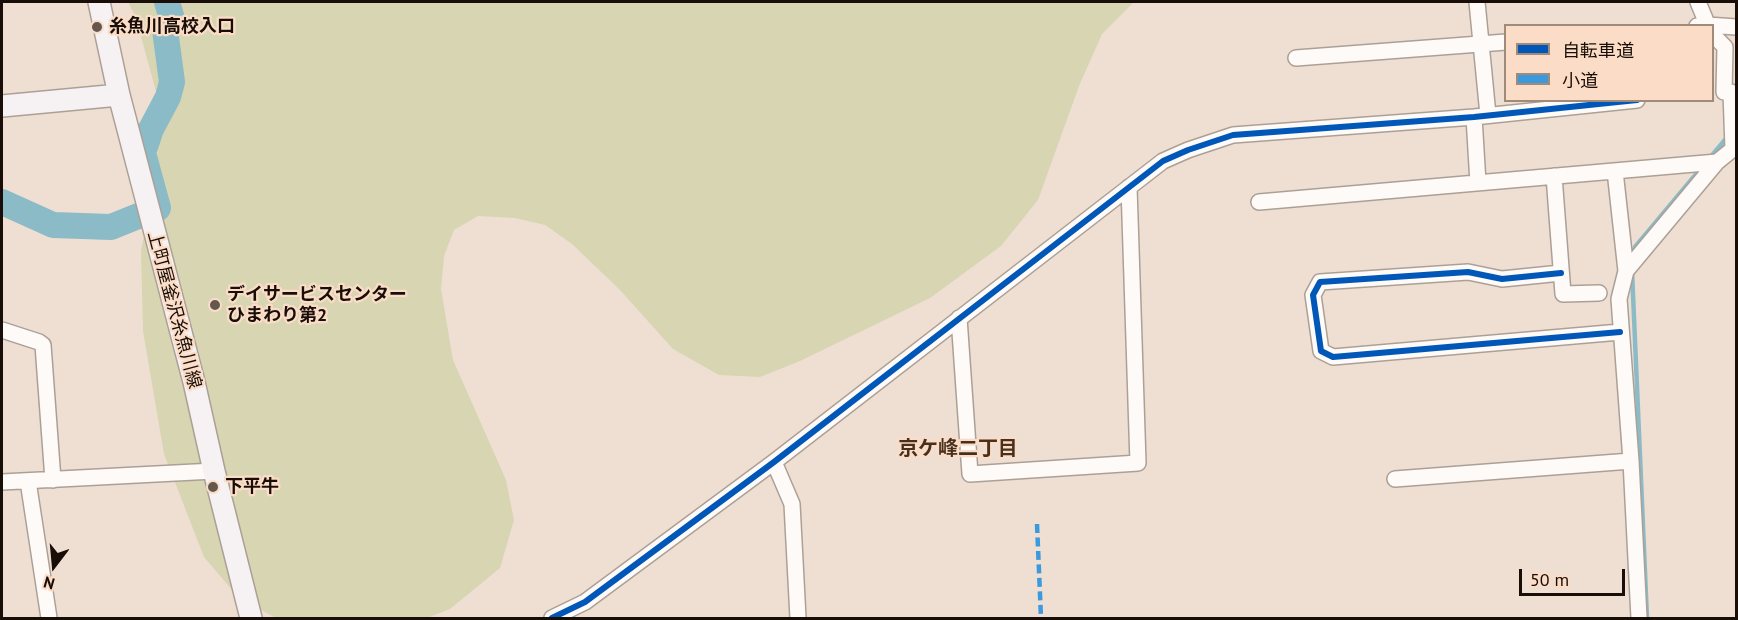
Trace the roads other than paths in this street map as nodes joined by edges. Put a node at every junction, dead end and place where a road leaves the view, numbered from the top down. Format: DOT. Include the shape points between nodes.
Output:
graph roads {
  1 [pos="99,2"];
  2 [pos="1477,2"];
  3 [pos="1698,2"];
  4 [pos="1705,24"];
  5 [pos="1714,27"];
  6 [pos="1737,27"];
  7 [pos="1714,35"];
  8 [pos="1504,42"];
  9 [pos="1481,44"];
  10 [pos="1296,58"];
  11 [pos="1726,92"];
  12 [pos="118,94"];
  13 [pos="1618,102"];
  14 [pos="2,106"];
  15 [pos="1481,116"];
  16 [pos="1735,149"];
  17 [pos="1717,162"];
  18 [pos="1615,171"];
  19 [pos="1554,176"];
  20 [pos="1479,183"];
  21 [pos="1129,187"];
  22 [pos="1259,202"];
  23 [pos="1626,271"];
  24 [pos="1562,273"];
  25 [pos="1599,293"];
  26 [pos="959,318"];
  27 [pos="2,330"];
  28 [pos="1620,332"];
  29 [pos="1631,461"];
  30 [pos="774,462"];
  31 [pos="214,471"];
  32 [pos="1395,478"];
  33 [pos="52,480"];
  34 [pos="28,481"];
  35 [pos="2,482"];
  36 [pos="49,618"];
  37 [pos="251,618"];
  38 [pos="553,618"];
  39 [pos="798,618"];
  40 [pos="1639,618"];
  1 -- 12 [label="main road, 上町屋釜沢糸魚川線"];
  2 -- 9 [label="street"];
  3 -- 4 [label="street"];
  5 -- 6 [label="street"];
  7 -- 11 [label="street" via="1725,47"];
  8 -- 9 [label="street"];
  9 -- 10 [label="street"];
  9 -- 15 [label="street"];
  11 -- 16 [label="street"];
  12 -- 14 [label="main road"];
  12 -- 31 [label="main road, 上町屋釜沢糸魚川線"];
  13 -- 15 [label="street"];
  15 -- 20 [label="street"];
  15 -- 21 [label="street" via="1233,135 1163,161"];
  16 -- 17 [label="street"];
  17 -- 18 [label="street"];
  17 -- 23 [label="street"];
  18 -- 19 [label="street"];
  18 -- 23 [label="street"];
  19 -- 20 [label="street"];
  19 -- 24 [label="street"];
  20 -- 22 [label="street"];
  21 -- 26 [label="street"];
  21 -- 26 [label="street" via="1138,463 969,474"];
  23 -- 28 [label="street" via="1619,299"];
  24 -- 25 [label="street" via="1563,294"];
  24 -- 28 [label="street" via="1502,279 1468,272 1320,282 1313,295 1321,351 1333,357"];
  26 -- 30 [label="street"];
  27 -- 33 [label="street" via="43,345"];
  28 -- 29 [label="street"];
  29 -- 32 [label="street"];
  29 -- 40 [label="street"];
  30 -- 38 [label="street" via="585,602"];
  30 -- 39 [label="street" via="792,504"];
  31 -- 33 [label="street"];
  31 -- 37 [label="main road, 上町屋釜沢糸魚川線"];
  33 -- 34 [label="street"];
  34 -- 35 [label="street"];
  34 -- 36 [label="street"];
}
